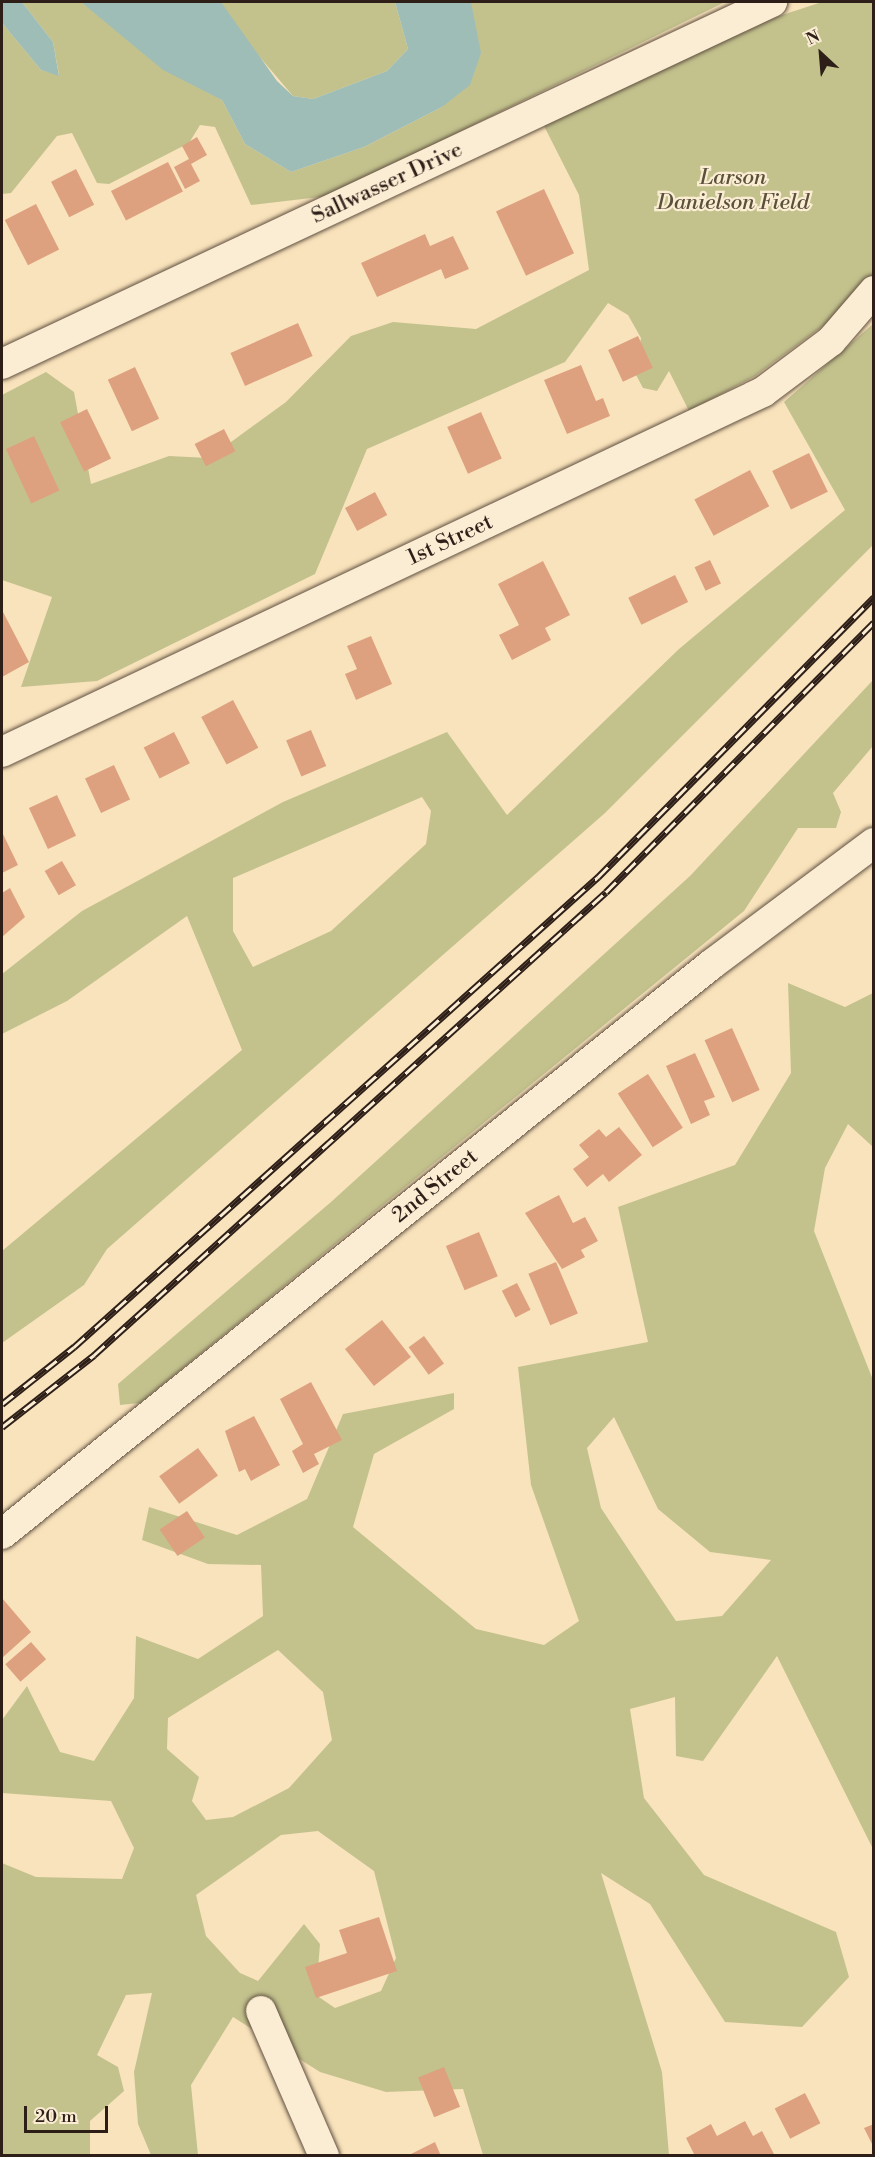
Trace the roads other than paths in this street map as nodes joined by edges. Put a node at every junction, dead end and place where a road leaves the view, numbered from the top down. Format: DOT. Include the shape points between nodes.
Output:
graph roads {
  1 [pos="772,2"];
  2 [pos="873,291"];
  3 [pos="2,364"];
  4 [pos="2,752"];
  5 [pos="873,843"];
  6 [pos="2,1534"];
  7 [pos="261,2011"];
  8 [pos="324,2156"];
  1 -- 3 [label="street, Sallwasser Drive"];
  2 -- 4 [label="street, 1st Street" via="831,341 763,392"];
  5 -- 6 [label="street, 2nd Street" via="721,957"];
  7 -- 8 [label="street"];
}
